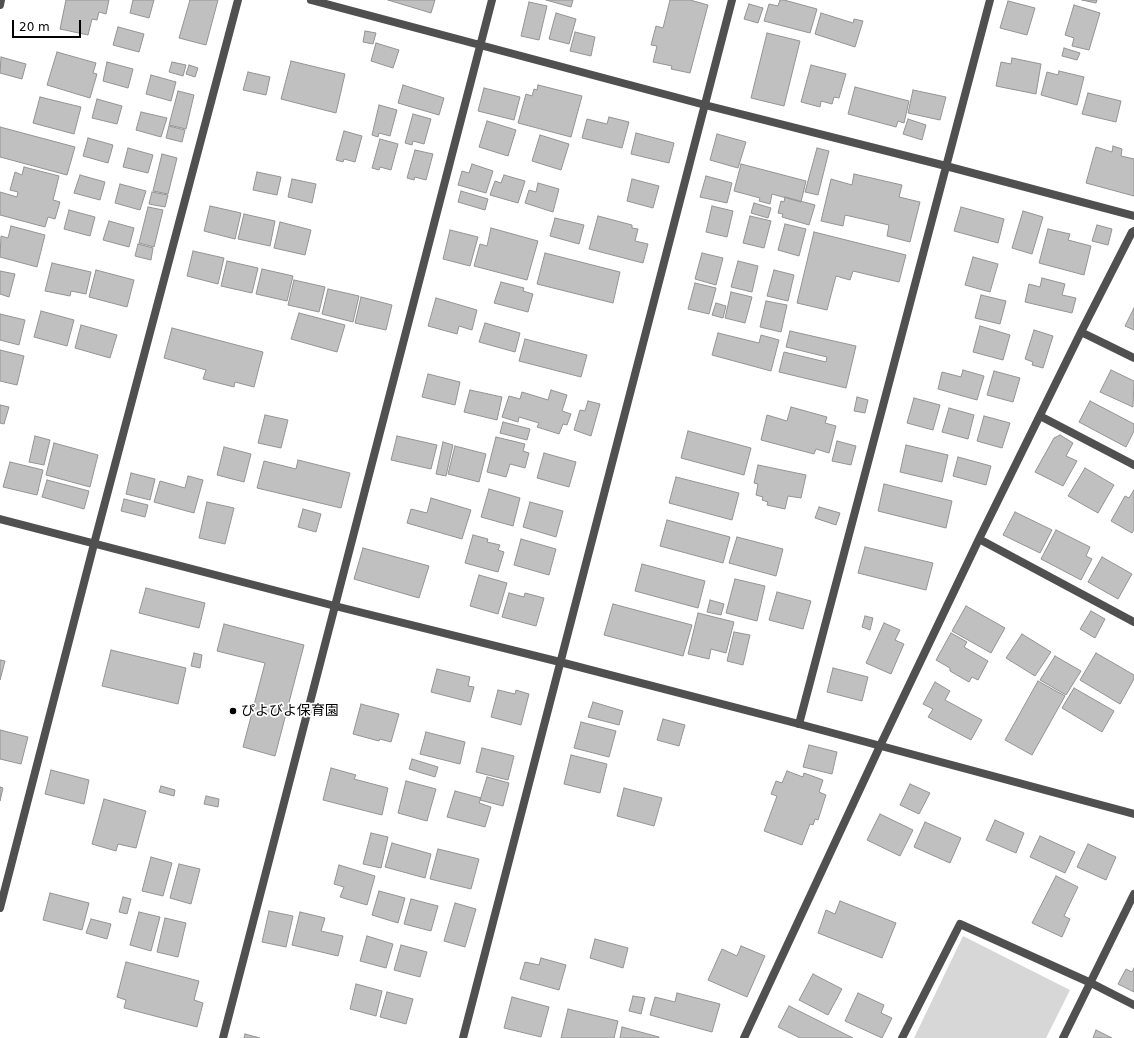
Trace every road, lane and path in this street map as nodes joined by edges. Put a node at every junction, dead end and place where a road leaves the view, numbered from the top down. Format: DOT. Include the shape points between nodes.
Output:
graph roads {
  1 [pos="1,0"];
  2 [pos="238,0"];
  3 [pos="311,0"];
  4 [pos="492,0"];
  5 [pos="732,0"];
  6 [pos="990,0"];
  7 [pos="0,5"];
  8 [pos="480,45"];
  9 [pos="705,105"];
  10 [pos="946,166"];
  11 [pos="1134,216"];
  12 [pos="1134,231"];
  13 [pos="1082,332"];
  14 [pos="1134,358"];
  15 [pos="1040,416"];
  16 [pos="1134,465"];
  17 [pos="0,519"];
  18 [pos="979,540"];
  19 [pos="94,544"];
  20 [pos="335,606"];
  21 [pos="1134,622"];
  22 [pos="560,662"];
  23 [pos="799,724"];
  24 [pos="880,746"];
  25 [pos="1134,814"];
  26 [pos="1134,894"];
  27 [pos="0,908"];
  28 [pos="1091,983"];
  29 [pos="1134,1005"];
  30 [pos="224,1038"];
  31 [pos="463,1038"];
  32 [pos="744,1038"];
  33 [pos="902,1038"];
  34 [pos="1063,1038"];
  1 -- 7 [label="street"];
  2 -- 19 [label="street"];
  3 -- 8 [label="street"];
  4 -- 8 [label="street"];
  5 -- 9 [label="street"];
  6 -- 10 [label="street"];
  8 -- 9 [label="street"];
  8 -- 20 [label="street"];
  9 -- 10 [label="street"];
  9 -- 22 [label="street"];
  10 -- 11 [label="street"];
  10 -- 23 [label="street"];
  12 -- 13 [label="street"];
  13 -- 14 [label="street"];
  13 -- 15 [label="street"];
  15 -- 16 [label="street"];
  15 -- 18 [label="street"];
  17 -- 19 [label="street"];
  18 -- 21 [label="street"];
  18 -- 24 [label="street"];
  19 -- 20 [label="street"];
  19 -- 27 [label="street"];
  20 -- 22 [label="street"];
  20 -- 30 [label="street"];
  22 -- 23 [label="street"];
  22 -- 31 [label="street"];
  23 -- 24 [label="street"];
  24 -- 25 [label="street"];
  24 -- 32 [label="street"];
  26 -- 28 [label="street"];
  28 -- 29 [label="street"];
  28 -- 33 [label="street" via="960,924"];
  28 -- 34 [label="street"];
}
